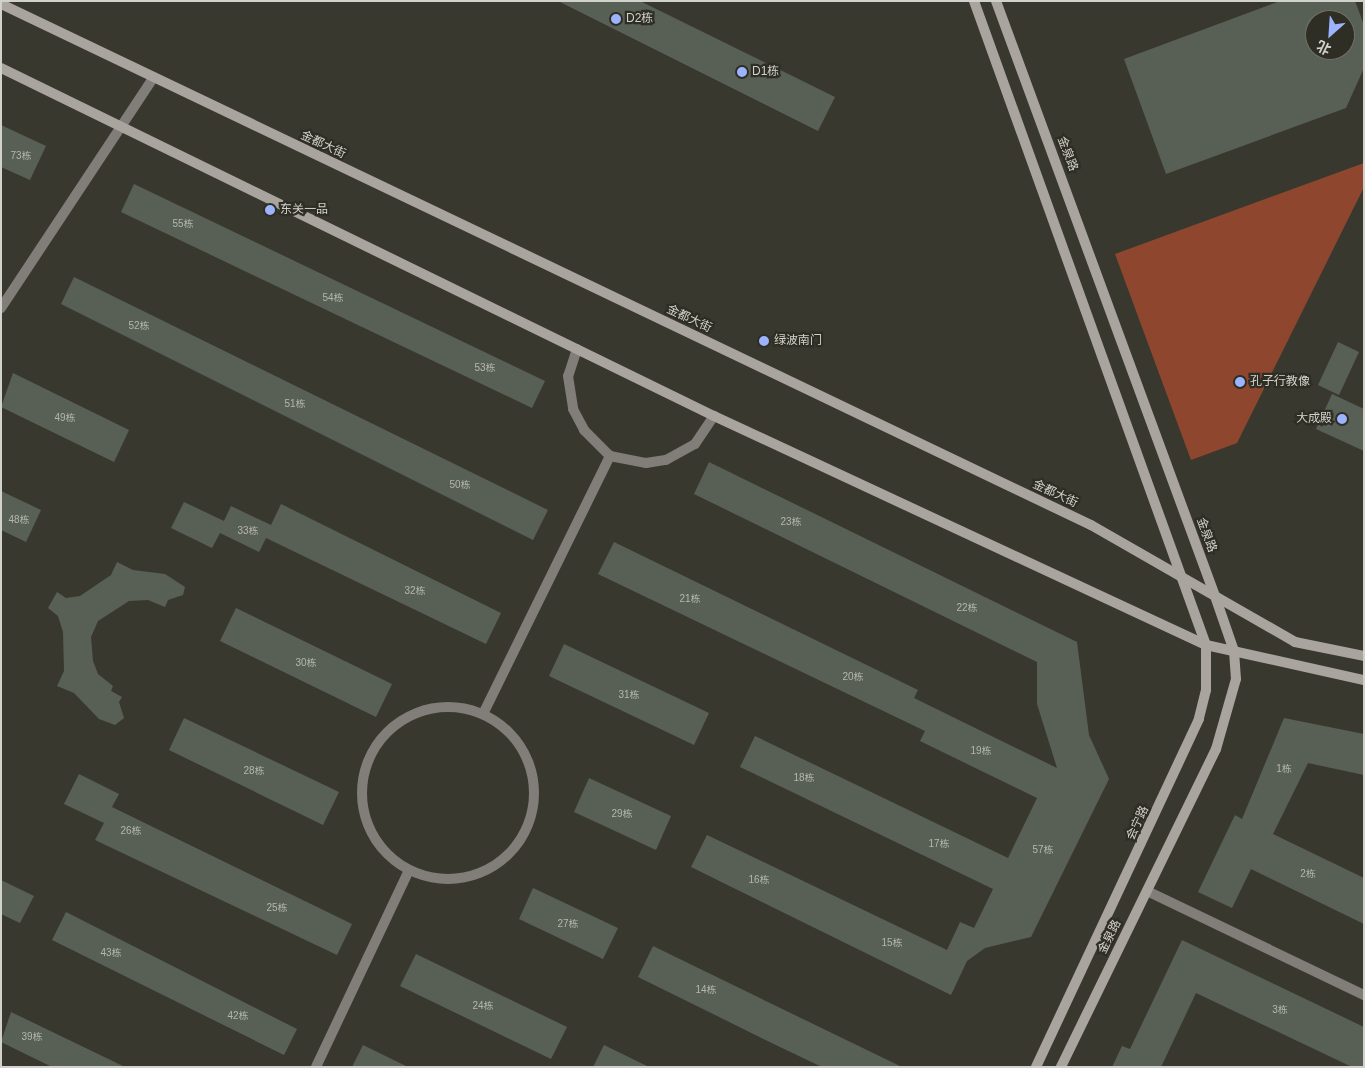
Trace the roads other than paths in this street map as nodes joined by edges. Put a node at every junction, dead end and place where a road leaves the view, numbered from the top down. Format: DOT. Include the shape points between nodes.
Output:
graph roads {
  1 [pos="974,1"];
  2 [pos="996,1"];
  3 [pos="1,4"];
  4 [pos="1,68"];
  5 [pos="153,78"];
  6 [pos="120,127"];
  7 [pos="1,308"];
  8 [pos="577,349"];
  9 [pos="714,416"];
  10 [pos="610,456"];
  11 [pos="1185,580"];
  12 [pos="1214,596"];
  13 [pos="1206,645"];
  14 [pos="1234,651"];
  15 [pos="1364,656"];
  16 [pos="1364,680"];
  17 [pos="482,714"];
  18 [pos="409,870"];
  19 [pos="1147,891"];
  20 [pos="1364,995"];
  21 [pos="316,1067"];
  22 [pos="1036,1067"];
  23 [pos="1061,1067"];
  1 -- 11 [label="main road"];
  2 -- 12 [label="main road, 金泉路"];
  3 -- 5 [label="main road, 金都大街"];
  4 -- 6 [label="main road"];
  5 -- 6 [label="street"];
  5 -- 11 [label="main road, 金都大街" via="1091,525"];
  6 -- 7 [label="street"];
  6 -- 8 [label="main road"];
  8 -- 9 [label="main road"];
  8 -- 10 [label="street" via="568,376 573,409 584,430"];
  9 -- 10 [label="street" via="695,444 666,460 646,463"];
  9 -- 13 [label="main road"];
  10 -- 17 [label="street"];
  11 -- 12 [label="main road, 金都大街"];
  11 -- 13 [label="main road, 会宁路"];
  12 -- 14 [label="main road, 金泉路"];
  12 -- 15 [label="main road, 金都大街" via="1295,642"];
  13 -- 14 [label="main road"];
  13 -- 22 [label="main road, 会宁路" via="1206,690 1199,719"];
  14 -- 16 [label="main road"];
  14 -- 19 [label="main road, 金泉路" via="1236,679 1226,722"];
  17 -- 18 [label="street" via="450,707 417,713 389,730 370,756 362,788 366,821 383,850"];
  17 -- 18 [label="street" via="511,734 529,763 534,797 526,830 506,858 476,875 442,880"];
  18 -- 21 [label="street"];
  19 -- 20 [label="street"];
  19 -- 23 [label="main road, 金泉路"];
}
